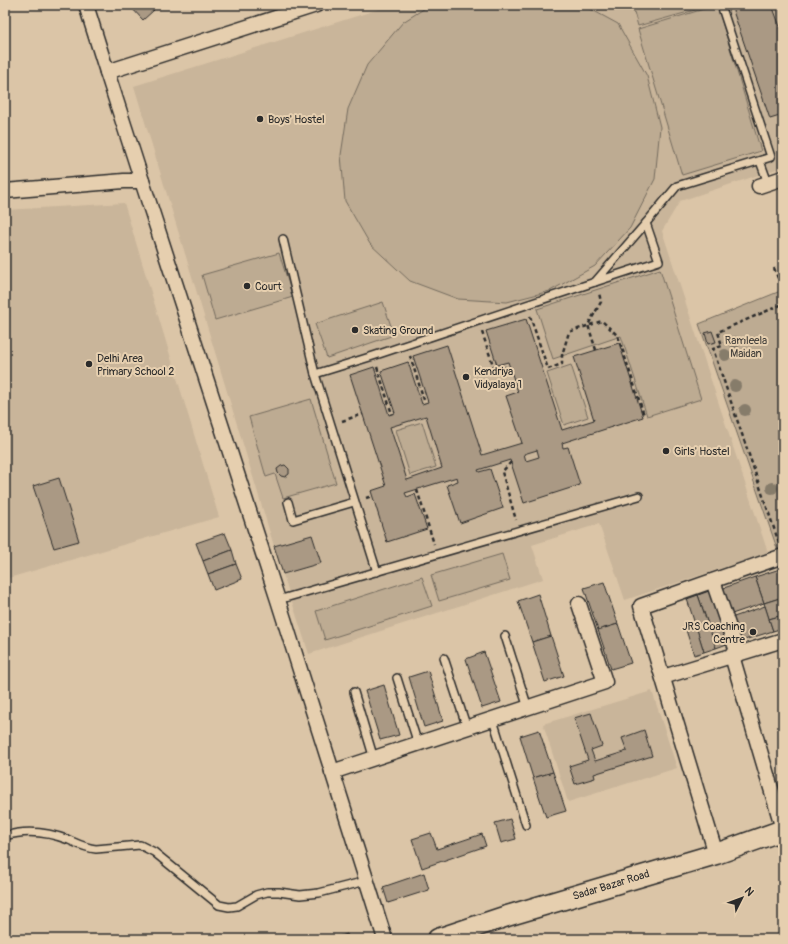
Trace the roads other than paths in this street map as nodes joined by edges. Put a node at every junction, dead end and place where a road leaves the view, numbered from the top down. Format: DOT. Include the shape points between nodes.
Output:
graph roads {
  1 [pos="86,5"];
  2 [pos="316,5"];
  3 [pos="721,5"];
  4 [pos="107,72"];
  5 [pos="760,161"];
  6 [pos="783,178"];
  7 [pos="142,181"];
  8 [pos="764,185"];
  9 [pos="5,191"];
  10 [pos="646,223"];
  11 [pos="283,239"];
  12 [pos="595,282"];
  13 [pos="315,374"];
  14 [pos="639,496"];
  15 [pos="288,502"];
  16 [pos="354,502"];
  17 [pos="783,556"];
  18 [pos="377,572"];
  19 [pos="714,581"];
  20 [pos="278,600"];
  21 [pos="579,604"];
  22 [pos="505,636"];
  23 [pos="783,640"];
  24 [pos="735,655"];
  25 [pos="444,658"];
  26 [pos="663,677"];
  27 [pos="397,678"];
  28 [pos="354,692"];
  29 [pos="528,708"];
  30 [pos="493,720"];
  31 [pos="466,728"];
  32 [pos="418,744"];
  33 [pos="374,759"];
  34 [pos="332,772"];
  35 [pos="526,825"];
  36 [pos="783,830"];
  37 [pos="5,836"];
  38 [pos="716,854"];
  39 [pos="366,881"];
  40 [pos="384,939"];
  41 [pos="438,939"];
  1 -- 4 [label="street"];
  2 -- 4 [label="street"];
  3 -- 5 [label="lane" via="770,157"];
  4 -- 7 [label="street"];
  5 -- 8 [label="lane"];
  5 -- 10 [label="lane" via="677,186"];
  6 -- 8 [label="street"];
  7 -- 9 [label="street"];
  7 -- 20 [label="street"];
  10 -- 12 [label="lane"];
  10 -- 12 [label="lane" via="659,262"];
  11 -- 13 [label="lane"];
  12 -- 13 [label="lane"];
  13 -- 16 [label="lane"];
  14 -- 18 [label="lane"];
  15 -- 16 [label="lane" via="293,520"];
  16 -- 18 [label="lane"];
  17 -- 19 [label="street"];
  18 -- 20 [label="lane"];
  19 -- 24 [label="street"];
  19 -- 26 [label="street" via="641,606"];
  20 -- 34 [label="street"];
  21 -- 29 [label="street" via="605,682"];
  22 -- 29 [label="lane"];
  23 -- 24 [label="street"];
  24 -- 26 [label="street"];
  24 -- 36 [label="street"];
  25 -- 31 [label="lane"];
  26 -- 38 [label="street"];
  27 -- 32 [label="lane"];
  28 -- 33 [label="lane"];
  29 -- 30 [label="street"];
  30 -- 31 [label="street"];
  30 -- 35 [label="lane"];
  31 -- 32 [label="street"];
  32 -- 33 [label="street"];
  33 -- 34 [label="street"];
  34 -- 39 [label="street"];
  36 -- 38 [label="street, Sadar Bazar Road"];
  37 -- 39 [label="lane" via="29,831 56,835 96,849 140,846 154,852 219,905 229,907 267,892 300,895"];
  38 -- 41 [label="street, Sadar Bazar Road"];
  39 -- 40 [label="street"];
}
